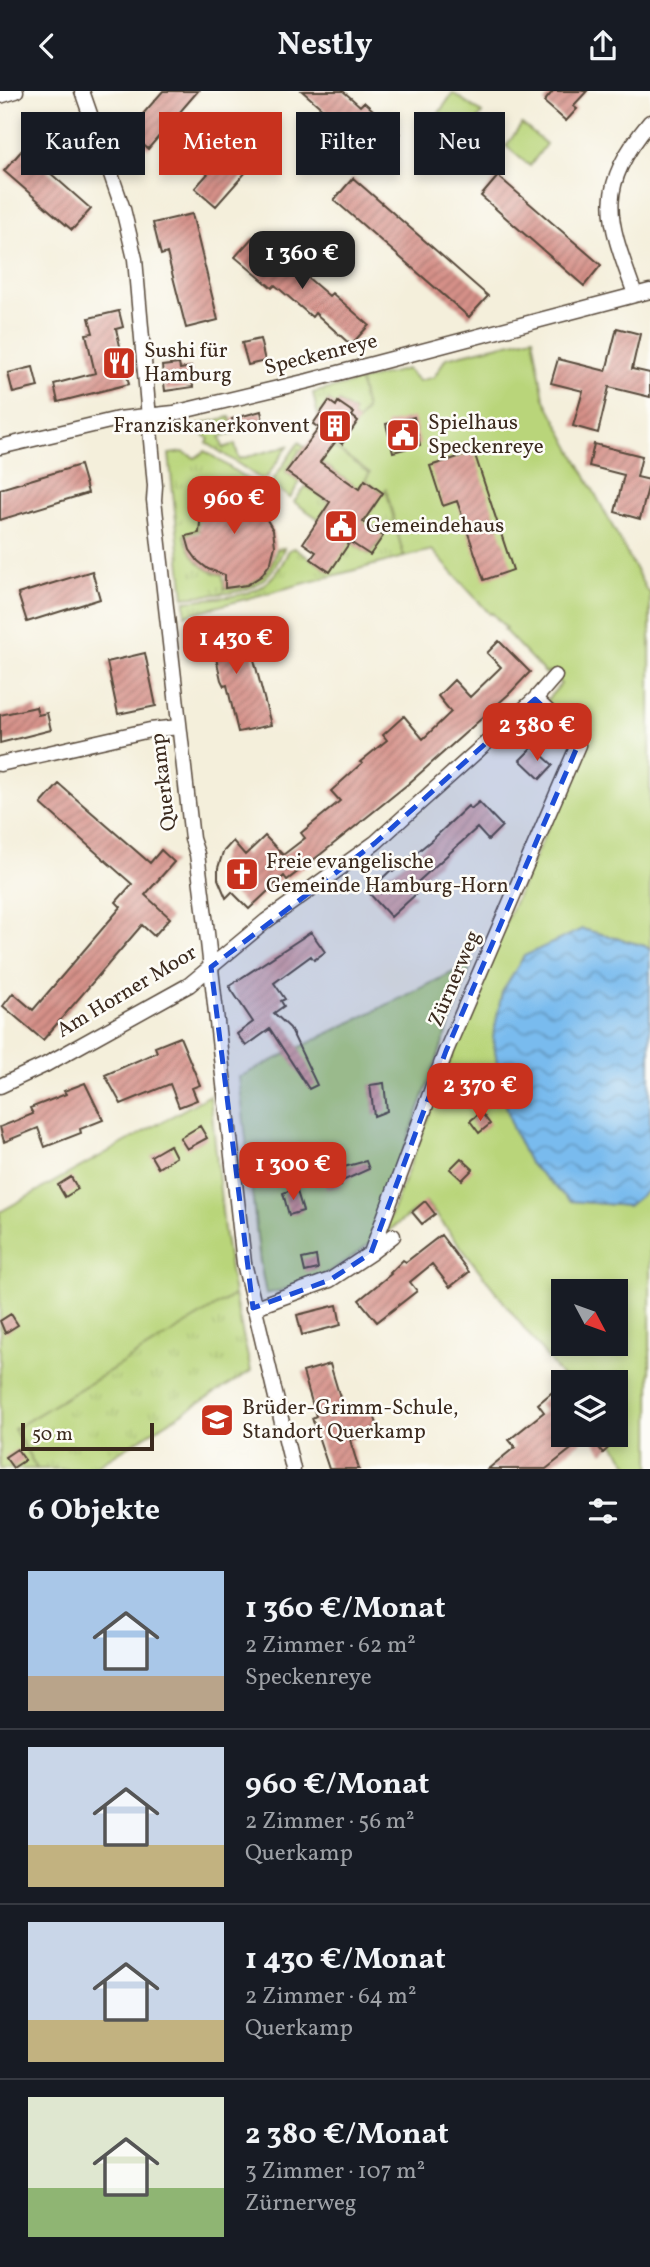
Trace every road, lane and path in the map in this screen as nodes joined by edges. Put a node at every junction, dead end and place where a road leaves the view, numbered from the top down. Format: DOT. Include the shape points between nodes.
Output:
graph roads {
  1 [pos="16,91"];
  2 [pos="82,91"];
  3 [pos="0,96"];
  4 [pos="650,122"];
  5 [pos="643,293"];
  6 [pos="149,416"];
  7 [pos="0,447"];
  8 [pos="555,676"];
  9 [pos="535,699"];
  10 [pos="179,727"];
  11 [pos="0,764"];
  12 [pos="211,967"];
  13 [pos="0,1086"];
  14 [pos="393,1236"];
  15 [pos="371,1253"];
  16 [pos="253,1308"];
  17 [pos="293,1469"];
  1 -- 3 [label="street"];
  2 -- 6 [label="street, Querkamp" via="131,239"];
  4 -- 5 [label="street" via="628,154 610,206 612,229"];
  5 -- 6 [label="street, Speckenreye" via="308,381"];
  6 -- 7 [label="street, Speckenreye"];
  6 -- 10 [label="street, Querkamp" via="153,500"];
  8 -- 9 [label="street, Am Horner Moor"];
  9 -- 12 [label="street, Am Horner Moor" via="374,843"];
  9 -- 15 [label="street, Zürnerweg" via="578,745 446,1051"];
  10 -- 11 [label="street"];
  10 -- 12 [label="street, Querkamp"];
  12 -- 13 [label="street, Am Horner Moor" via="177,991"];
  12 -- 16 [label="street, Querkamp"];
  14 -- 15 [label="street"];
  15 -- 16 [label="street" via="330,1280"];
  16 -- 17 [label="street, Querkamp"];
}
